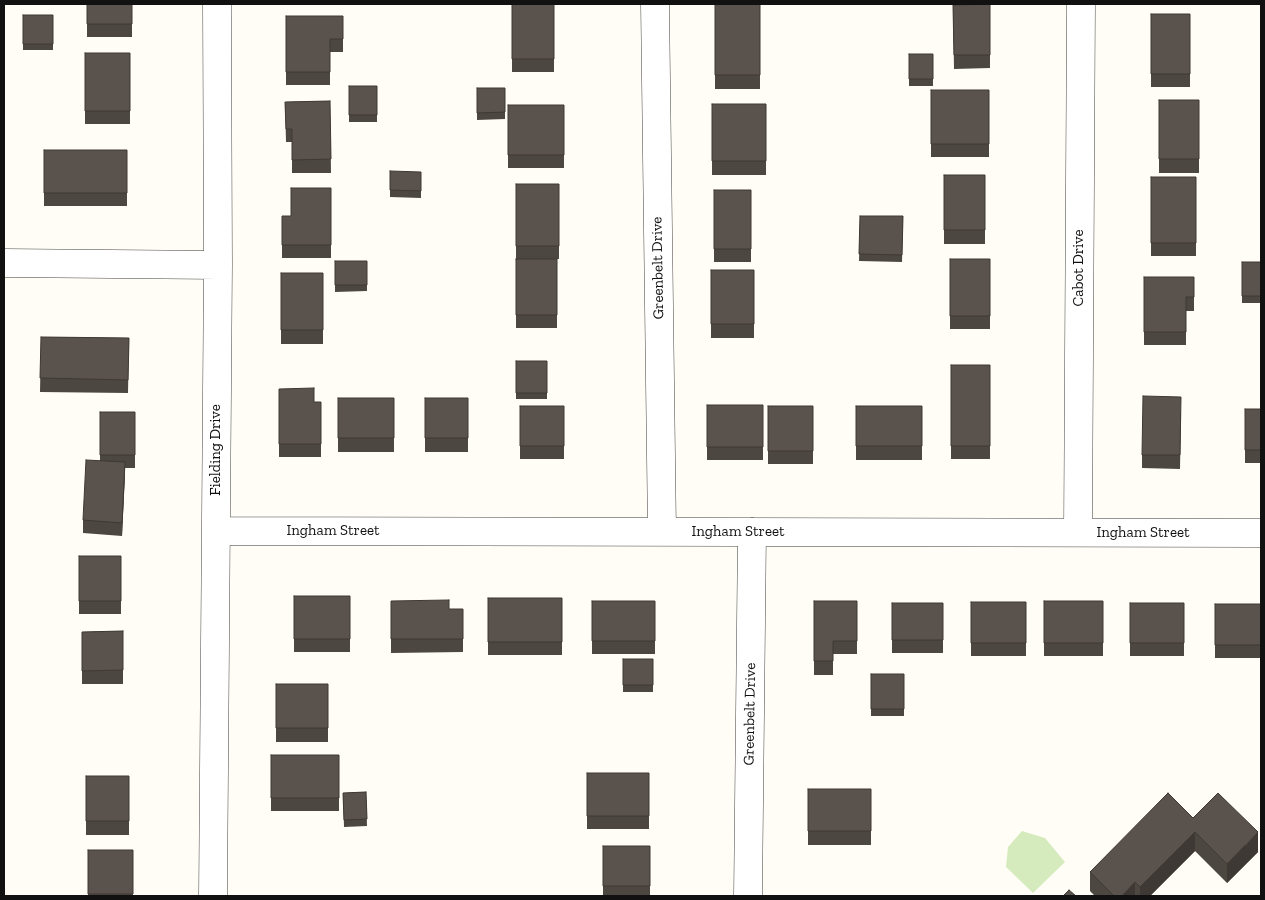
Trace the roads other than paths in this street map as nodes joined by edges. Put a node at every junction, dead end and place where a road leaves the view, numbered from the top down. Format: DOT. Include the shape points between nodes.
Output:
graph roads {
  1 [pos="217,4"];
  2 [pos="655,4"];
  3 [pos="1081,4"];
  4 [pos="4,264"];
  5 [pos="218,265"];
  6 [pos="216,531"];
  7 [pos="662,532"];
  8 [pos="752,532"];
  9 [pos="1078,532"];
  10 [pos="1261,533"];
  11 [pos="213,896"];
  12 [pos="748,896"];
  1 -- 5 [label="street, Fielding Drive"];
  2 -- 7 [label="street, Greenbelt Drive"];
  3 -- 9 [label="street, Cabot Drive"];
  4 -- 5 [label="street"];
  5 -- 6 [label="street, Fielding Drive"];
  6 -- 7 [label="street, Ingham Street"];
  6 -- 11 [label="street, Fielding Drive"];
  7 -- 8 [label="street, Ingham Street"];
  8 -- 9 [label="street, Ingham Street"];
  8 -- 12 [label="street, Greenbelt Drive"];
  9 -- 10 [label="street, Ingham Street"];
}
